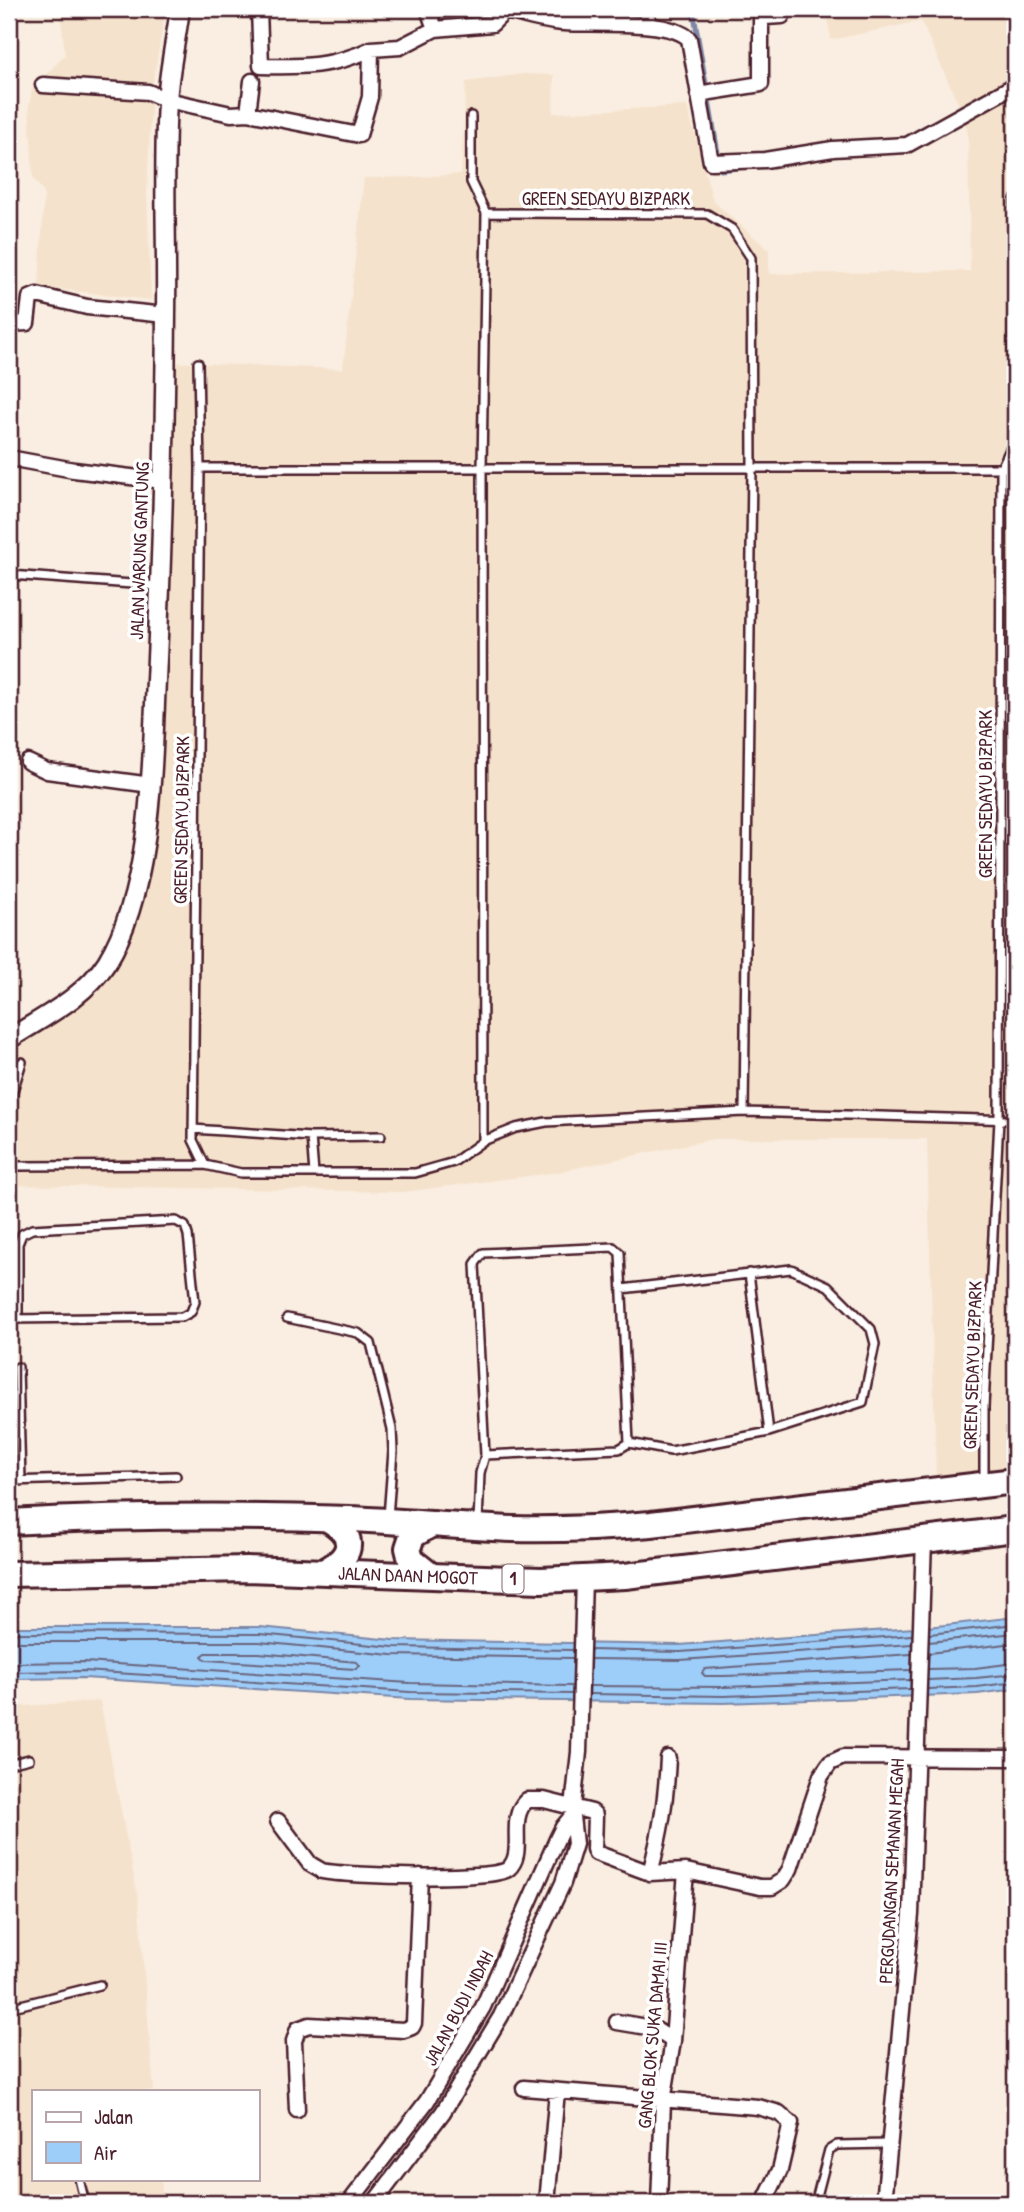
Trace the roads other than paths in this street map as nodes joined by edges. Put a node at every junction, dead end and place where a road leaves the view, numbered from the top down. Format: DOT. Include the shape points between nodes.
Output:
graph roads {
  1 [pos="180,9"];
  2 [pos="258,9"];
  3 [pos="428,9"];
  4 [pos="647,9"];
  5 [pos="783,9"];
  6 [pos="648,25"];
  7 [pos="435,29"];
  8 [pos="372,49"];
  9 [pos="252,81"];
  10 [pos="43,85"];
  11 [pos="1015,85"];
  12 [pos="704,93"];
  13 [pos="167,100"];
  14 [pos="248,113"];
  15 [pos="471,116"];
  16 [pos="1015,199"];
  17 [pos="486,213"];
  18 [pos="166,315"];
  19 [pos="9,324"];
  20 [pos="198,363"];
  21 [pos="1014,447"];
  22 [pos="9,458"];
  23 [pos="200,468"];
  24 [pos="482,468"];
  25 [pos="752,468"];
  26 [pos="1001,468"];
  27 [pos="1015,468"];
  28 [pos="163,481"];
  29 [pos="10,575"];
  30 [pos="161,586"];
  31 [pos="28,762"];
  32 [pos="151,785"];
  33 [pos="9,1039"];
  34 [pos="22,1062"];
  35 [pos="744,1112"];
  36 [pos="9,1115"];
  37 [pos="999,1120"];
  38 [pos="1015,1120"];
  39 [pos="193,1129"];
  40 [pos="381,1136"];
  41 [pos="311,1138"];
  42 [pos="484,1141"];
  43 [pos="9,1152"];
  44 [pos="205,1165"];
  45 [pos="314,1173"];
  46 [pos="749,1273"];
  47 [pos="622,1289"];
  48 [pos="18,1318"];
  49 [pos="287,1318"];
  50 [pos="9,1319"];
  51 [pos="18,1367"];
  52 [pos="769,1432"];
  53 [pos="629,1443"];
  54 [pos="485,1455"];
  55 [pos="176,1476"];
  56 [pos="21,1480"];
  57 [pos="9,1481"];
  58 [pos="1015,1481"];
  59 [pos="985,1485"];
  60 [pos="328,1519"];
  61 [pos="388,1521"];
  62 [pos="9,1522"];
  63 [pos="432,1524"];
  64 [pos="478,1527"];
  65 [pos="1015,1529"];
  66 [pos="924,1540"];
  67 [pos="327,1570"];
  68 [pos="9,1574"];
  69 [pos="430,1574"];
  70 [pos="584,1579"];
  71 [pos="917,1757"];
  72 [pos="668,1758"];
  73 [pos="1015,1758"];
  74 [pos="29,1759"];
  75 [pos="9,1764"];
  76 [pos="572,1811"];
  77 [pos="278,1821"];
  78 [pos="686,1871"];
  79 [pos="650,1873"];
  80 [pos="420,1876"];
  81 [pos="100,1985"];
  82 [pos="484,2007"];
  83 [pos="9,2008"];
  84 [pos="501,2016"];
  85 [pos="617,2021"];
  86 [pos="673,2041"];
  87 [pos="524,2088"];
  88 [pos="557,2091"];
  89 [pos="663,2101"];
  90 [pos="297,2110"];
  91 [pos="398,2140"];
  92 [pos="889,2144"];
  93 [pos="414,2151"];
  94 [pos="79,2180"];
  95 [pos="817,2196"];
  96 [pos="84,2201"];
  97 [pos="67,2203"];
  98 [pos="349,2203"];
  99 [pos="374,2203"];
  100 [pos="547,2203"];
  101 [pos="659,2203"];
  102 [pos="764,2203"];
  103 [pos="884,2203"];
  1 -- 13 [label="street, JALAN WARUNG GANTUNG"];
  2 -- 8 [label="street" via="261,66 314,66 348,60"];
  3 -- 7 [label="street"];
  4 -- 6 [label="street"];
  5 -- 12 [label="street" via="782,16 761,19 761,84"];
  6 -- 7 [label="street" via="562,23 505,11 492,24"];
  6 -- 12 [label="street" via="687,36"];
  7 -- 8 [label="street" via="400,47"];
  8 -- 14 [label="street" via="370,97 359,135"];
  9 -- 14 [label="street"];
  10 -- 13 [label="street" via="148,92"];
  11 -- 12 [label="street" via="907,145 717,162"];
  13 -- 14 [label="street" via="231,114"];
  13 -- 18 [label="street, JALAN WARUNG GANTUNG"];
  15 -- 17 [label="lane" via="471,182"];
  16 -- 21 [label="lane, GREEN SEDAYU BIZPARK"];
  17 -- 24 [label="lane"];
  17 -- 25 [label="lane, GREEN SEDAYU BIZPARK" via="707,214 732,229 751,258"];
  18 -- 19 [label="street" via="87,307 37,295 30,298 27,323"];
  18 -- 28 [label="street, JALAN WARUNG GANTUNG"];
  20 -- 23 [label="lane, GREEN SEDAYU BIZPARK"];
  21 -- 26 [label="lane, GREEN SEDAYU BIZPARK"];
  22 -- 28 [label="street"];
  23 -- 24 [label="lane"];
  23 -- 39 [label="lane, GREEN SEDAYU BIZPARK"];
  24 -- 25 [label="lane"];
  24 -- 42 [label="lane"];
  25 -- 26 [label="lane"];
  25 -- 35 [label="lane, GREEN SEDAYU BIZPARK"];
  26 -- 27 [label="lane"];
  26 -- 37 [label="lane, GREEN SEDAYU BIZPARK"];
  28 -- 30 [label="street, JALAN WARUNG GANTUNG"];
  29 -- 30 [label="lane"];
  30 -- 32 [label="street, JALAN WARUNG GANTUNG"];
  31 -- 32 [label="street" via="47,771"];
  32 -- 33 [label="street, JALAN WARUNG GANTUNG" via="132,901 107,962 76,996"];
  34 -- 36 [label="lane"];
  35 -- 37 [label="lane"];
  35 -- 42 [label="lane" via="546,1122"];
  37 -- 38 [label="lane"];
  37 -- 59 [label="lane, GREEN SEDAYU BIZPARK" via="984,1407"];
  39 -- 41 [label="lane"];
  39 -- 44 [label="lane, GREEN SEDAYU BIZPARK"];
  40 -- 41 [label="lane"];
  41 -- 45 [label="lane"];
  42 -- 45 [label="lane" via="454,1162 415,1173"];
  43 -- 44 [label="lane" via="17,1166"];
  44 -- 45 [label="lane" via="241,1173"];
  46 -- 47 [label="lane"];
  46 -- 52 [label="lane"];
  46 -- 52 [label="lane" via="791,1269 828,1286 871,1329 875,1345 863,1402"];
  47 -- 53 [label="lane"];
  47 -- 54 [label="lane" via="620,1253 613,1247 483,1253 475,1264"];
  48 -- 48 [label="lane" via="18,1244 22,1234 32,1228 176,1220 185,1226 195,1302 191,1312 182,1317"];
  48 -- 50 [label="lane"];
  49 -- 61 [label="lane" via="358,1333 371,1343 392,1429"];
  51 -- 56 [label="lane"];
  52 -- 53 [label="lane" via="671,1451"];
  53 -- 54 [label="lane" via="619,1449"];
  54 -- 64 [label="lane"];
  55 -- 56 [label="lane"];
  56 -- 57 [label="lane"];
  58 -- 59 [label="highway"];
  59 -- 64 [label="highway" via="651,1524"];
  60 -- 61 [label="highway"];
  60 -- 62 [label="highway" via="131,1517"];
  60 -- 67 [label="highway" via="346,1533 348,1545 346,1556"];
  61 -- 63 [label="highway"];
  63 -- 64 [label="highway"];
  63 -- 69 [label="highway" via="412,1536 408,1548 411,1560"];
  65 -- 66 [label="highway, JALAN DAAN MOGOT / 1"];
  66 -- 70 [label="highway, JALAN DAAN MOGOT / 1"];
  66 -- 71 [label="street, PERGUDANGAN SEMANAN MEGAH"];
  67 -- 68 [label="highway, JALAN DAAN MOGOT / 1"];
  67 -- 69 [label="highway, JALAN DAAN MOGOT / 1"];
  69 -- 70 [label="highway, JALAN DAAN MOGOT / 1"];
  70 -- 76 [label="street, JALAN BUDI INDAH" via="579,1752"];
  71 -- 73 [label="street"];
  71 -- 78 [label="street" via="843,1757 830,1763 821,1776 790,1869 772,1887"];
  71 -- 92 [label="street, PERGUDANGAN SEMANAN MEGAH" via="909,1937"];
  72 -- 79 [label="street" via="667,1798"];
  74 -- 75 [label="lane"];
  76 -- 79 [label="street" via="596,1815 596,1853"];
  76 -- 80 [label="street" via="544,1800 527,1800 516,1814 516,1856 508,1869 494,1874"];
  76 -- 82 [label="street, JALAN BUDI INDAH"];
  76 -- 84 [label="street, JALAN BUDI INDAH" via="575,1844 563,1883"];
  77 -- 80 [label="street" via="310,1864 321,1871"];
  78 -- 79 [label="street"];
  78 -- 86 [label="street, GANG BLOK SUKA DAMAI III"];
  80 -- 90 [label="street" via="412,2027 309,2025 298,2029 294,2041"];
  81 -- 83 [label="lane"];
  82 -- 84 [label="street"];
  82 -- 91 [label="street, JALAN BUDI INDAH" via="444,2077"];
  84 -- 93 [label="street, JALAN BUDI INDAH"];
  85 -- 86 [label="street" via="653,2028"];
  86 -- 89 [label="street, GANG BLOK SUKA DAMAI III"];
  87 -- 88 [label="street"];
  88 -- 89 [label="street"];
  88 -- 100 [label="street"];
  89 -- 101 [label="street, GANG BLOK SUKA DAMAI III"];
  89 -- 102 [label="street" via="758,2107 779,2113 791,2123 780,2170"];
  91 -- 93 [label="street"];
  91 -- 98 [label="street, JALAN BUDI INDAH"];
  92 -- 95 [label="lane" via="837,2145 829,2150"];
  92 -- 103 [label="street, PERGUDANGAN SEMANAN MEGAH"];
  93 -- 99 [label="street, JALAN BUDI INDAH"];
  94 -- 96 [label="lane"];
  96 -- 97 [label="lane"];
}
